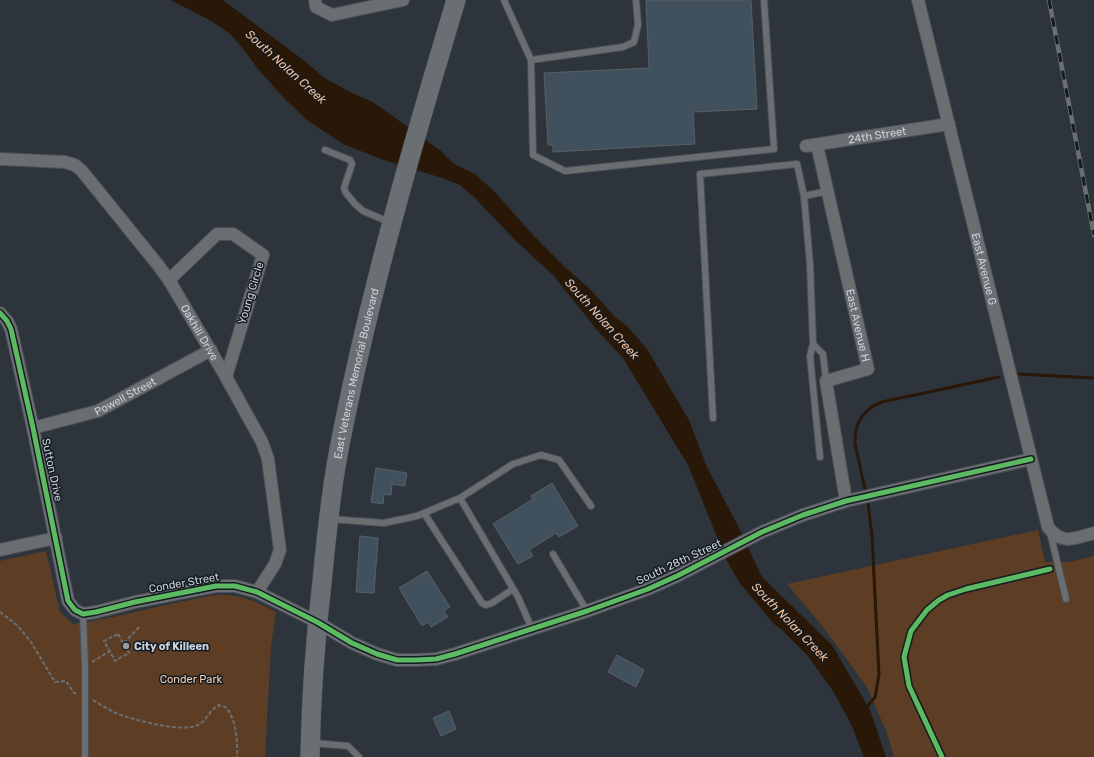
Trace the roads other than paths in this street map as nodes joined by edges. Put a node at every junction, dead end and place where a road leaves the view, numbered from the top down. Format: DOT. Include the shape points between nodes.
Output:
graph roads {
  1 [pos="315,0"];
  2 [pos="404,0"];
  3 [pos="456,0"];
  4 [pos="504,0"];
  5 [pos="636,0"];
  6 [pos="764,0"];
  7 [pos="918,0"];
  8 [pos="531,60"];
  9 [pos="949,124"];
  10 [pos="812,146"];
  11 [pos="325,150"];
  12 [pos="0,159"];
  13 [pos="828,191"];
  14 [pos="804,196"];
  15 [pos="392,223"];
  16 [pos="169,280"];
  17 [pos="0,313"];
  18 [pos="813,344"];
  19 [pos="211,350"];
  20 [pos="226,377"];
  21 [pos="826,381"];
  22 [pos="712,418"];
  23 [pos="33,428"];
  24 [pos="820,457"];
  25 [pos="1031,459"];
  26 [pos="460,498"];
  27 [pos="846,501"];
  28 [pos="590,506"];
  29 [pos="424,513"];
  30 [pos="328,519"];
  31 [pos="1052,531"];
  32 [pos="1094,533"];
  33 [pos="56,538"];
  34 [pos="0,550"];
  35 [pos="553,554"];
  36 [pos="513,589"];
  37 [pos="257,592"];
  38 [pos="1066,599"];
  39 [pos="587,611"];
  40 [pos="83,614"];
  41 [pos="317,622"];
  42 [pos="532,629"];
  43 [pos="310,750"];
  44 [pos="85,757"];
  45 [pos="359,757"];
  1 -- 2 [label="street" via="316,7 332,15"];
  3 -- 15 [label="main road, East Veterans Memorial Boulevard"];
  4 -- 8 [label="lane"];
  5 -- 8 [label="lane" via="638,25 634,42 623,47"];
  6 -- 8 [label="lane" via="774,149 565,172 534,155"];
  7 -- 9 [label="street, East Avenue G"];
  9 -- 10 [label="street, 24th Street"];
  9 -- 25 [label="street, East Avenue G"];
  10 -- 13 [label="street, East Avenue H"];
  11 -- 15 [label="lane" via="350,160 352,164 344,188 355,204 363,211"];
  12 -- 16 [label="street, Oakhill Drive" via="65,162 75,165"];
  13 -- 14 [label="lane"];
  13 -- 21 [label="street, East Avenue H" via="868,369"];
  14 -- 18 [label="lane"];
  14 -- 22 [label="lane" via="797,164 700,174"];
  15 -- 30 [label="main road, East Veterans Memorial Boulevard" via="364,332 338,456"];
  16 -- 19 [label="street, Oakhill Drive"];
  16 -- 20 [label="street, Young Circle" via="217,234 234,234 263,255"];
  17 -- 23 [label="street, Sutton Drive" via="11,329"];
  18 -- 21 [label="lane" via="823,354"];
  18 -- 24 [label="lane" via="810,356"];
  19 -- 20 [label="street, Oakhill Drive"];
  19 -- 23 [label="street, Powell Street" via="98,411"];
  20 -- 37 [label="street, Oakhill Drive" via="262,442 268,459 280,550 275,564"];
  21 -- 27 [label="street"];
  23 -- 33 [label="street, Sutton Drive"];
  25 -- 27 [label="street, South 28th Street"];
  25 -- 31 [label="street, East Avenue G"];
  26 -- 28 [label="lane" via="513,464 542,455 559,460"];
  26 -- 29 [label="lane"];
  26 -- 36 [label="lane"];
  27 -- 39 [label="street, South 28th Street" via="803,514 665,582"];
  29 -- 30 [label="lane" via="384,523"];
  29 -- 36 [label="lane" via="482,603 492,603"];
  30 -- 41 [label="main road, East Veterans Memorial Boulevard"];
  31 -- 32 [label="street" via="1060,538 1068,540"];
  31 -- 38 [label="lane"];
  33 -- 34 [label="street"];
  33 -- 40 [label="street, Sutton Drive" via="68,601 75,610"];
  35 -- 39 [label="lane"];
  36 -- 42 [label="lane"];
  37 -- 40 [label="street, Conder Street" via="235,586 216,586"];
  37 -- 41 [label="street, Conder Street"];
  39 -- 42 [label="street, South 28th Street"];
  40 -- 44 [label="lane"];
  41 -- 42 [label="street, South 28th Street" via="352,643 397,660 436,659"];
  41 -- 43 [label="main road, East Veterans Memorial Boulevard"];
  43 -- 45 [label="lane" via="348,746"];
}
